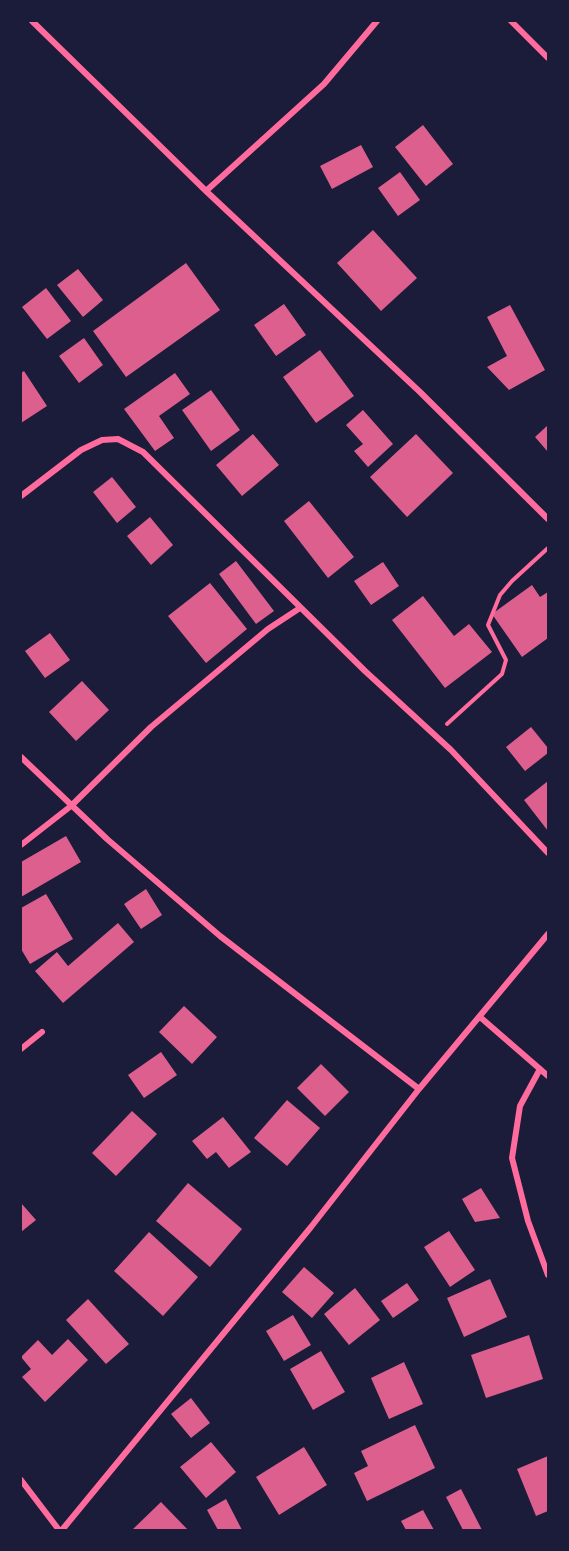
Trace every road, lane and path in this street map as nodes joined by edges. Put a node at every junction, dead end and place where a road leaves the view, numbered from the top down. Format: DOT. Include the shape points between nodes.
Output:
graph roads {
  1 [pos="32,21"];
  2 [pos="377,21"];
  3 [pos="511,21"];
  4 [pos="548,58"];
  5 [pos="206,192"];
  6 [pos="21,496"];
  7 [pos="548,519"];
  8 [pos="548,548"];
  9 [pos="300,608"];
  10 [pos="436,735"];
  11 [pos="21,757"];
  12 [pos="71,806"];
  13 [pos="21,845"];
  14 [pos="548,853"];
  15 [pos="548,934"];
  16 [pos="480,1017"];
  17 [pos="42,1032"];
  18 [pos="21,1049"];
  19 [pos="540,1069"];
  20 [pos="548,1076"];
  21 [pos="419,1089"];
  22 [pos="548,1275"];
  23 [pos="21,1480"];
  24 [pos="60,1530"];
  1 -- 5 [label="street"];
  2 -- 5 [label="street" via="324,84"];
  3 -- 4 [label="street"];
  5 -- 7 [label="street" via="420,392"];
  6 -- 9 [label="street" via="81,450 102,440 117,439 142,452"];
  8 -- 10 [label="path" via="500,595 488,625 506,660 502,674"];
  9 -- 10 [label="street"];
  9 -- 12 [label="street" via="268,629 151,727"];
  10 -- 14 [label="street"];
  11 -- 12 [label="street"];
  12 -- 13 [label="street"];
  12 -- 21 [label="street" via="220,936"];
  15 -- 16 [label="street"];
  16 -- 19 [label="street"];
  16 -- 21 [label="street"];
  17 -- 18 [label="street"];
  19 -- 20 [label="street"];
  19 -- 22 [label="street" via="520,1106 512,1158 528,1221"];
  21 -- 24 [label="street"];
  23 -- 24 [label="street"];
}
